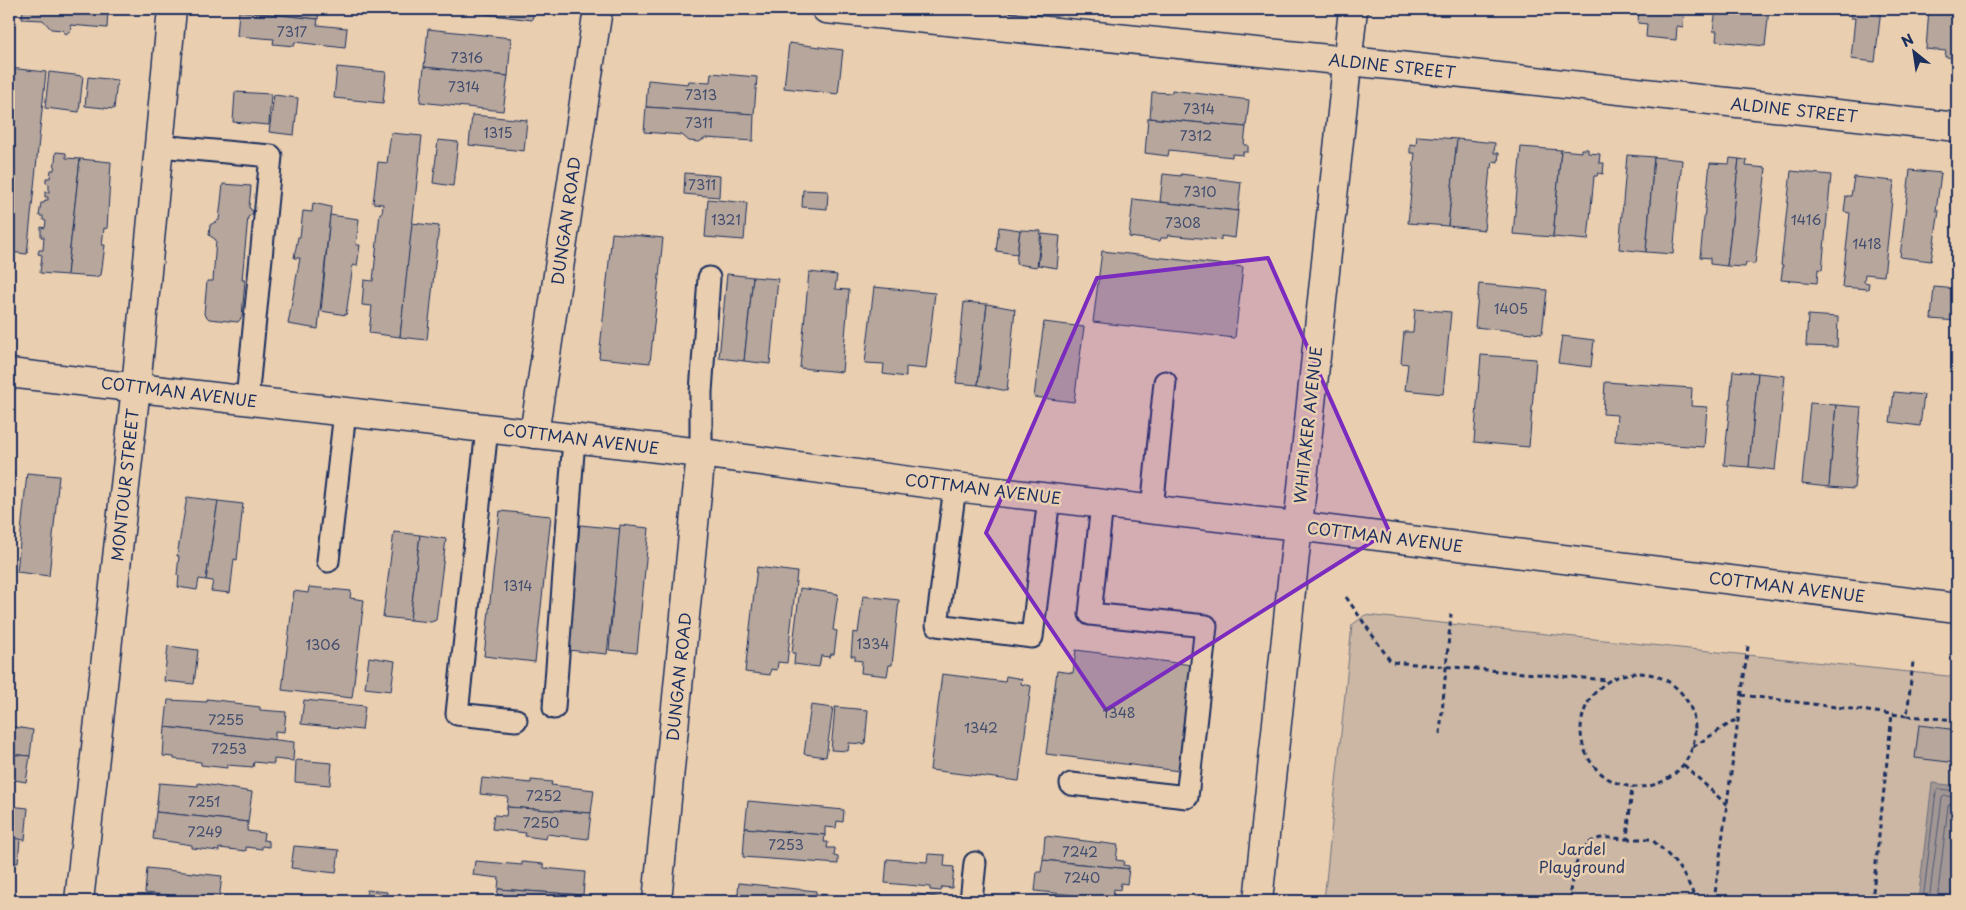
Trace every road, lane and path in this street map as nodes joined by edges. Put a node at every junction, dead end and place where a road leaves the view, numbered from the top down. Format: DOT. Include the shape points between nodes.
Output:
graph roads {
  1 [pos="172,9"];
  2 [pos="598,9"];
  3 [pos="826,9"];
  4 [pos="1353,9"];
  5 [pos="1347,61"];
  6 [pos="1957,127"];
  7 [pos="159,146"];
  8 [pos="709,278"];
  9 [pos="9,373"];
  10 [pos="1165,382"];
  11 [pos="136,387"];
  12 [pos="247,400"];
  13 [pos="345,412"];
  14 [pos="487,428"];
  15 [pos="534,434"];
  16 [pos="574,439"];
  17 [pos="701,453"];
  18 [pos="954,486"];
  19 [pos="1049,498"];
  20 [pos="1102,504"];
  21 [pos="1152,509"];
  22 [pos="1297,526"];
  23 [pos="328,561"];
  24 [pos="1346,597"];
  25 [pos="1957,608"];
  26 [pos="1452,614"];
  27 [pos="1748,646"];
  28 [pos="1913,662"];
  29 [pos="1448,666"];
  30 [pos="1609,680"];
  31 [pos="1741,695"];
  32 [pos="554,708"];
  33 [pos="1892,714"];
  34 [pos="1907,716"];
  35 [pos="1738,719"];
  36 [pos="516,720"];
  37 [pos="1957,720"];
  38 [pos="1440,734"];
  39 [pos="1693,747"];
  40 [pos="1684,765"];
  41 [pos="1071,784"];
  42 [pos="1632,787"];
  43 [pos="1727,805"];
  44 [pos="1626,839"];
  45 [pos="975,863"];
  46 [pos="79,901"];
  47 [pos="657,901"];
  48 [pos="971,901"];
  49 [pos="1258,901"];
  50 [pos="1568,901"];
  51 [pos="1694,901"];
  52 [pos="1714,901"];
  53 [pos="1872,901"];
  1 -- 7 [label="street, MONTOUR STREET"];
  2 -- 15 [label="street, DUNGAN ROAD"];
  3 -- 5 [label="street, ALDINE STREET"];
  4 -- 5 [label="street, WHITAKER AVENUE"];
  5 -- 6 [label="street, ALDINE STREET"];
  5 -- 22 [label="street, WHITAKER AVENUE"];
  7 -- 11 [label="street, MONTOUR STREET"];
  7 -- 12 [label="lane" via="271,156"];
  8 -- 17 [label="lane" via="701,392"];
  9 -- 11 [label="street, COTTMAN AVENUE"];
  10 -- 21 [label="lane"];
  11 -- 12 [label="street, COTTMAN AVENUE"];
  11 -- 46 [label="street, MONTOUR STREET"];
  12 -- 13 [label="street, COTTMAN AVENUE"];
  13 -- 14 [label="street, COTTMAN AVENUE"];
  13 -- 23 [label="lane"];
  14 -- 15 [label="street, COTTMAN AVENUE"];
  14 -- 36 [label="lane" via="457,714"];
  15 -- 16 [label="street, COTTMAN AVENUE"];
  16 -- 17 [label="street, COTTMAN AVENUE"];
  16 -- 32 [label="lane"];
  17 -- 18 [label="street, COTTMAN AVENUE"];
  17 -- 47 [label="street, DUNGAN ROAD"];
  18 -- 19 [label="street, COTTMAN AVENUE"];
  18 -- 19 [label="lane" via="937,625 1032,637"];
  19 -- 20 [label="street, COTTMAN AVENUE"];
  20 -- 21 [label="street, COTTMAN AVENUE"];
  20 -- 41 [label="lane" via="1090,614 1206,626 1187,797"];
  21 -- 22 [label="street, COTTMAN AVENUE"];
  22 -- 25 [label="street, COTTMAN AVENUE"];
  22 -- 49 [label="street, WHITAKER AVENUE"];
  24 -- 29 [label="path" via="1390,662"];
  26 -- 29 [label="path"];
  27 -- 31 [label="path"];
  28 -- 34 [label="path"];
  29 -- 30 [label="path"];
  29 -- 38 [label="path"];
  30 -- 39 [label="path" via="1628,673 1648,672 1666,679 1682,691 1692,708 1696,727"];
  30 -- 42 [label="path" via="1585,706 1580,724 1582,740 1588,759 1599,772 1614,782"];
  31 -- 33 [label="path"];
  31 -- 35 [label="path"];
  33 -- 34 [label="path"];
  33 -- 53 [label="path"];
  34 -- 37 [label="path"];
  35 -- 39 [label="path"];
  35 -- 43 [label="path"];
  39 -- 40 [label="path"];
  40 -- 42 [label="path" via="1670,778 1651,786"];
  40 -- 43 [label="path"];
  42 -- 44 [label="path"];
  43 -- 52 [label="path"];
  44 -- 50 [label="path" via="1601,838 1585,846 1577,862"];
  44 -- 51 [label="path" via="1651,839 1670,856 1686,876"];
  45 -- 48 [label="lane"];
}
